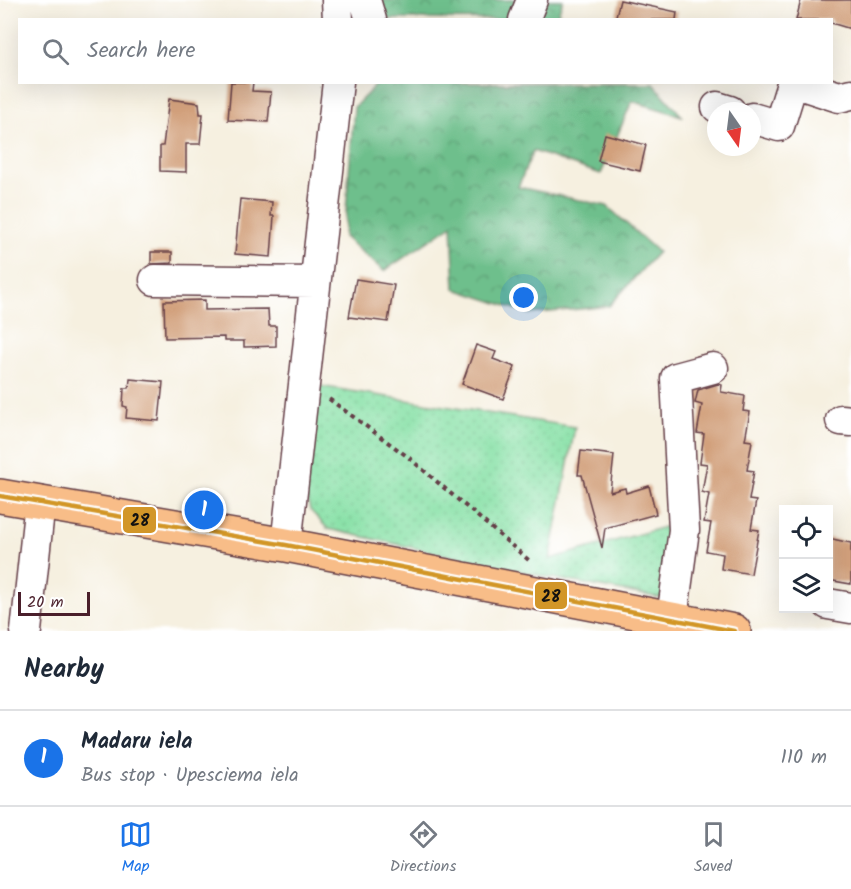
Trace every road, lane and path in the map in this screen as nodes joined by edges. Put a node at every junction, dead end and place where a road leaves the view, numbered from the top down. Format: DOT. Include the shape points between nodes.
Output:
graph roads {
  1 [pos="337,0"];
  2 [pos="365,0"];
  3 [pos="532,0"];
  4 [pos="338,18"];
  5 [pos="370,18"];
  6 [pos="525,18"];
  7 [pos="338,84"];
  8 [pos="793,84"];
  9 [pos="796,84"];
  10 [pos="851,94"];
  11 [pos="761,121"];
  12 [pos="155,280"];
  13 [pos="315,282"];
  14 [pos="713,368"];
  15 [pos="304,381"];
  16 [pos="0,496"];
  17 [pos="40,502"];
  18 [pos="286,545"];
  19 [pos="555,596"];
  20 [pos="833,605"];
  21 [pos="851,608"];
  22 [pos="670,624"];
  23 [pos="26,631"];
  24 [pos="734,631"];
  1 -- 4 [label="street"];
  2 -- 5 [label="street"];
  3 -- 6 [label="street"];
  7 -- 13 [label="street"];
  8 -- 11 [label="street" via="779,126"];
  9 -- 10 [label="street" via="839,97"];
  12 -- 13 [label="street"];
  13 -- 15 [label="street"];
  14 -- 22 [label="street" via="676,378 684,530"];
  15 -- 18 [label="street"];
  15 -- 19 [label="path" via="417,465 544,574"];
  16 -- 17 [label="main road"];
  17 -- 18 [label="main road"];
  17 -- 23 [label="street"];
  18 -- 19 [label="main road"];
  19 -- 22 [label="main road"];
  20 -- 21 [label="street"];
  22 -- 24 [label="main road"];
}
